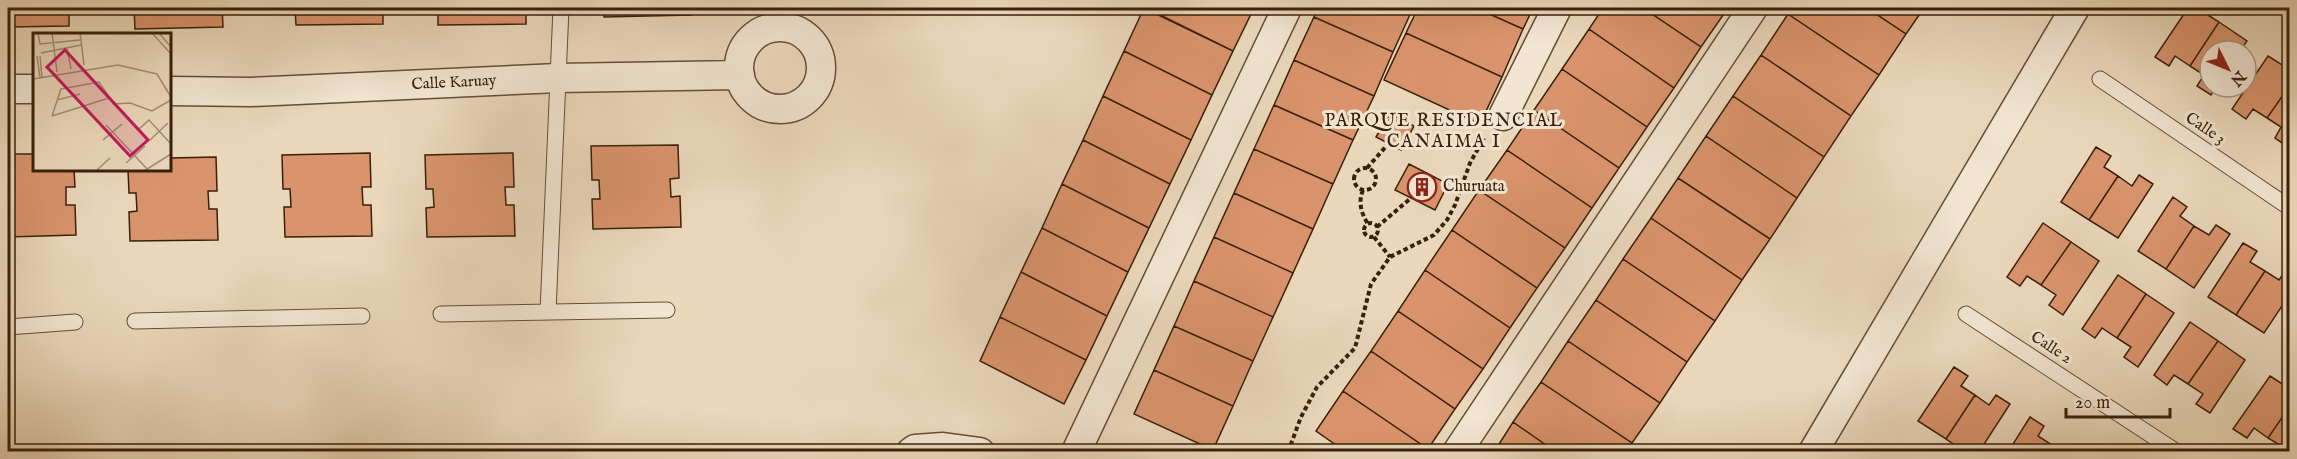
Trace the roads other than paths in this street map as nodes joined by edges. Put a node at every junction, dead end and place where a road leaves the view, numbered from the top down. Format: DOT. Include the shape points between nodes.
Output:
graph roads {
  1 [pos="561,8"];
  2 [pos="1287,8"];
  3 [pos="1557,8"];
  4 [pos="1753,8"];
  5 [pos="2075,8"];
  6 [pos="740,75"];
  7 [pos="558,78"];
  8 [pos="2100,79"];
  9 [pos="8,89"];
  10 [pos="33,89"];
  11 [pos="171,91"];
  12 [pos="1503,116"];
  13 [pos="2289,208"];
  14 [pos="667,310"];
  15 [pos="548,312"];
  16 [pos="441,314"];
  17 [pos="1966,314"];
  18 [pos="362,316"];
  19 [pos="135,321"];
  20 [pos="75,322"];
  21 [pos="8,327"];
  22 [pos="911,452"];
  23 [pos="980,452"];
  24 [pos="1076,452"];
  25 [pos="1457,452"];
  26 [pos="1814,452"];
  27 [pos="2177,452"];
  1 -- 7 [label="lane"];
  2 -- 24 [label="street"];
  3 -- 12 [label="street"];
  4 -- 25 [label="street"];
  5 -- 26 [label="street"];
  6 -- 7 [label="street, Calle Karuay"];
  7 -- 11 [label="street, Calle Karuay" via="251,92"];
  7 -- 15 [label="lane"];
  8 -- 13 [label="lane, Calle 3"];
  9 -- 10 [label="street"];
  14 -- 15 [label="lane"];
  15 -- 16 [label="lane"];
  17 -- 27 [label="lane, Calle 2"];
  18 -- 19 [label="lane"];
  20 -- 21 [label="lane"];
  22 -- 23 [label="street" via="944,447"];
}
